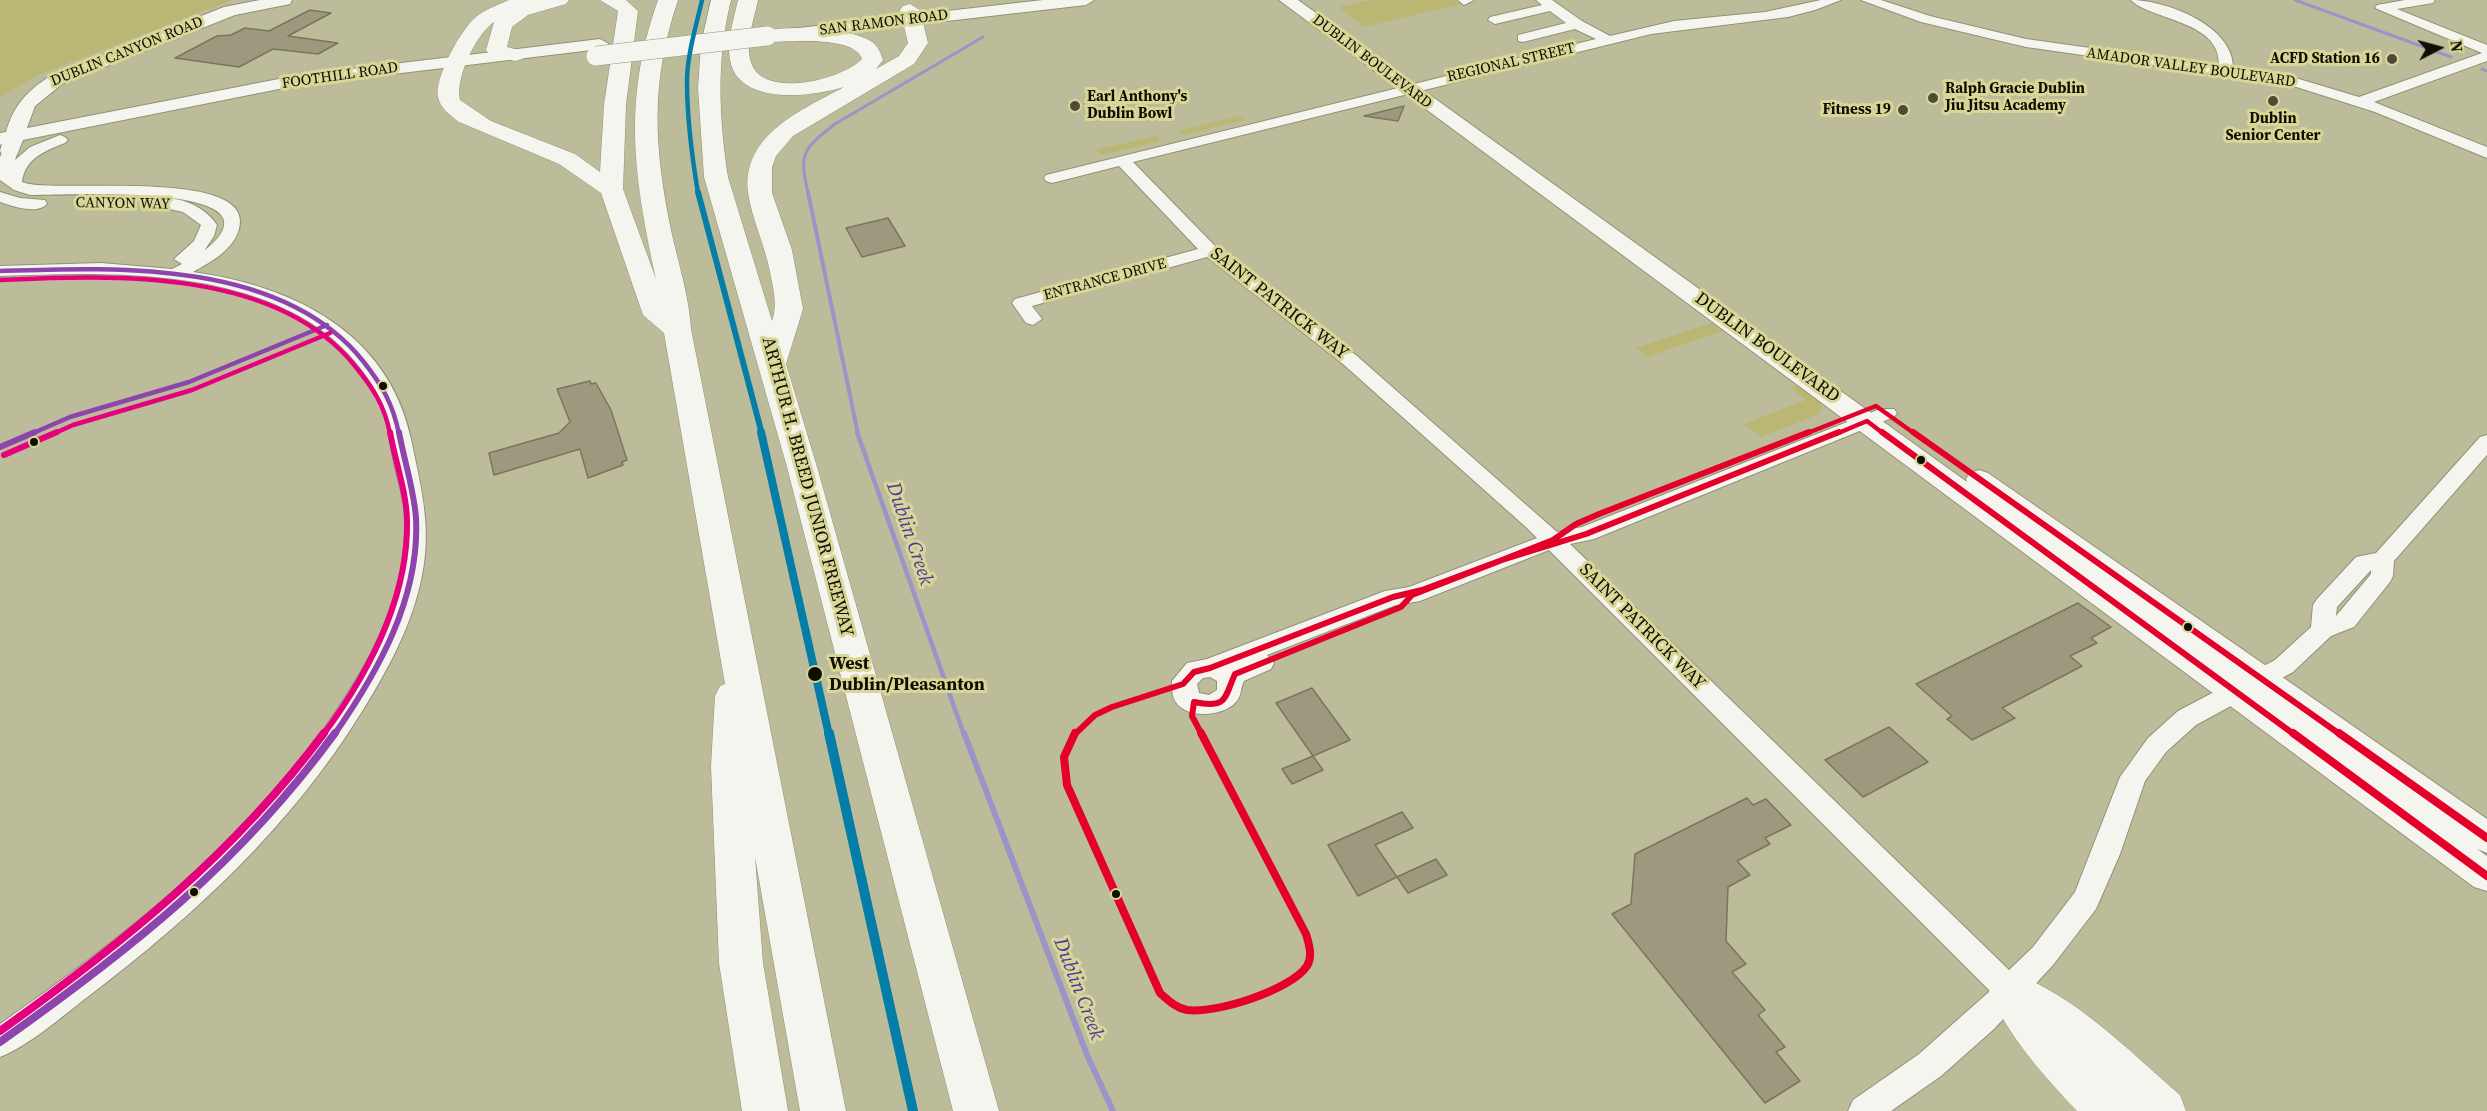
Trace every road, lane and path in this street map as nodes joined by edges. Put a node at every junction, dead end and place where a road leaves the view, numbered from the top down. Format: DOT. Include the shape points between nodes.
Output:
graph roads {
  1 [pos="253,0"];
  2 [pos="284,0"];
  3 [pos="526,0"];
  4 [pos="559,0"];
  5 [pos="610,0"];
  6 [pos="668,0"];
  7 [pos="721,0"];
  8 [pos="748,0"];
  9 [pos="1001,0"];
  10 [pos="1086,0"];
  11 [pos="1287,0"];
  12 [pos="1311,0"];
  13 [pos="1834,0"];
  14 [pos="1868,0"];
  15 [pos="1892,0"];
  16 [pos="2138,0"];
  17 [pos="2428,0"];
  18 [pos="1548,3"];
  19 [pos="912,15"];
  20 [pos="1495,20"];
  21 [pos="1577,24"];
  22 [pos="1957,27"];
  23 [pos="767,31"];
  24 [pos="2015,32"];
  25 [pos="1523,39"];
  26 [pos="1608,40"];
  27 [pos="683,41"];
  28 [pos="598,50"];
  29 [pos="2487,50"];
  30 [pos="514,55"];
  31 [pos="2487,56"];
  32 [pos="2226,66"];
  33 [pos="456,67"];
  34 [pos="1416,86"];
  35 [pos="2366,100"];
  36 [pos="4,103"];
  37 [pos="60,140"];
  38 [pos="2487,143"];
  39 [pos="6,145"];
  40 [pos="2487,153"];
  41 [pos="1122,160"];
  42 [pos="1052,178"];
  43 [pos="14,184"];
  44 [pos="611,189"];
  45 [pos="0,197"];
  46 [pos="1635,242"];
  47 [pos="216,249"];
  48 [pos="1210,251"];
  49 [pos="0,271"];
  50 [pos="171,272"];
  51 [pos="237,285"];
  52 [pos="1033,319"];
  53 [pos="677,329"];
  54 [pos="773,362"];
  55 [pos="1872,413"];
  56 [pos="2487,442"];
  57 [pos="1553,540"];
  58 [pos="736,640"];
  59 [pos="1220,674"];
  60 [pos="2249,685"];
  61 [pos="2487,837"];
  62 [pos="2487,876"];
  63 [pos="2011,993"];
  64 [pos="0,1042"];
  65 [pos="765,1111"];
  66 [pos="823,1111"];
  67 [pos="976,1111"];
  68 [pos="1864,1111"];
  69 [pos="2109,1111"];
  70 [pos="2163,1111"];
  1 -- 36 [label="main road, DUBLIN CANYON ROAD" via="211,11 65,68 30,83"];
  2 -- 39 [label="main road, DUBLIN CANYON ROAD" via="230,11 56,80 32,94 22,106"];
  3 -- 33 [label="highway" via="493,14 473,28"];
  4 -- 30 [label="highway" via="521,11 503,24 496,50"];
  5 -- 44 [label="highway" via="628,11 615,105"];
  6 -- 53 [label="highway" via="645,86 644,145"];
  7 -- 54 [label="highway, ARTHUR H. BREED JUNIOR FREEWAY" via="707,85 711,145 726,213"];
  8 -- 23 [label="highway" via="741,61 743,70 758,83 783,88 831,84 859,74 873,60 873,52 858,41"];
  9 -- 19 [label="main road, SAN RAMON ROAD"];
  10 -- 19 [label="main road, SAN RAMON ROAD"];
  11 -- 34 [label="main road, DUBLIN BOULEVARD"];
  12 -- 34 [label="main road, DUBLIN BOULEVARD"];
  13 -- 26 [label="street, REGIONAL STREET" via="1768,18 1661,27"];
  14 -- 22 [label="street, AMADOR VALLEY BOULEVARD"];
  15 -- 24 [label="street, AMADOR VALLEY BOULEVARD"];
  16 -- 32 [label="street" via="2202,29 2224,50"];
  17 -- 29 [label="street" via="2382,8"];
  18 -- 20 [label="street"];
  18 -- 21 [label="street"];
  19 -- 23 [label="main road, SAN RAMON ROAD"];
  19 -- 54 [label="highway" via="918,43 907,60 785,131 765,154 760,167 760,193 779,250 790,309"];
  21 -- 25 [label="street"];
  21 -- 26 [label="street"];
  22 -- 24 [label="street, AMADOR VALLEY BOULEVARD" via="2001,34"];
  22 -- 32 [label="street, AMADOR VALLEY BOULEVARD" via="2057,49"];
  23 -- 27 [label="main road, SAN RAMON ROAD, bridge"];
  24 -- 32 [label="street, AMADOR VALLEY BOULEVARD"];
  26 -- 34 [label="street, REGIONAL STREET"];
  27 -- 28 [label="main road, FOOTHILL ROAD, bridge"];
  28 -- 30 [label="main road, FOOTHILL ROAD"];
  28 -- 33 [label="main road, FOOTHILL ROAD"];
  30 -- 33 [label="main road, FOOTHILL ROAD"];
  31 -- 35 [label="street"];
  32 -- 35 [label="street, AMADOR VALLEY BOULEVARD" via="2302,77"];
  33 -- 37 [label="main road, FOOTHILL ROAD" via="301,91"];
  33 -- 39 [label="main road, FOOTHILL ROAD" via="281,83"];
  33 -- 44 [label="highway" via="448,91 454,110 569,160"];
  34 -- 41 [label="street, REGIONAL STREET"];
  34 -- 46 [label="main road, DUBLIN BOULEVARD"];
  34 -- 46 [label="main road, DUBLIN BOULEVARD" via="1602,229"];
  35 -- 38 [label="street, AMADOR VALLEY BOULEVARD"];
  35 -- 40 [label="street, AMADOR VALLEY BOULEVARD"];
  37 -- 39 [label="main road, FOOTHILL ROAD"];
  37 -- 43 [label="street" via="22,159"];
  39 -- 43 [label="street" via="6,177"];
  41 -- 42 [label="street, REGIONAL STREET"];
  41 -- 48 [label="street, SAINT PATRICK WAY"];
  43 -- 47 [label="street, CANYON WAY" via="31,190 156,191 197,194 216,200 228,209 232,220 230,234"];
  44 -- 53 [label="highway" via="656,315"];
  45 -- 50 [label="street, CANYON WAY" via="19,203 155,202 191,209 209,225 207,236"];
  46 -- 55 [label="main road, DUBLIN BOULEVARD"];
  46 -- 55 [label="main road, DUBLIN BOULEVARD" via="1664,253"];
  47 -- 50 [label="street, CANYON WAY"];
  47 -- 51 [label="street" via="213,270"];
  48 -- 52 [label="street, ENTRANCE DRIVE" via="1021,303"];
  48 -- 57 [label="street, SAINT PATRICK WAY" via="1350,360"];
  49 -- 50 [label="street" via="112,268"];
  50 -- 51 [label="street"];
  51 -- 64 [label="street" via="327,325 360,354 384,387 399,434 416,523 406,596 369,680 286,797 221,865 136,942"];
  53 -- 58 [label="highway"];
  54 -- 67 [label="highway, ARTHUR H. BREED JUNIOR FREEWAY"];
  55 -- 57 [label="street" via="1576,524"];
  55 -- 60 [label="main road, DUBLIN BOULEVARD"];
  56 -- 60 [label="street" via="2383,559 2382,576 2346,621 2323,630 2284,666"];
  57 -- 59 [label="street" via="1412,595 1401,607 1235,674"];
  57 -- 63 [label="street, SAINT PATRICK WAY"];
  58 -- 65 [label="highway" via="730,766 738,919 741,963"];
  58 -- 66 [label="highway"];
  60 -- 61 [label="main road, DUBLIN BOULEVARD"];
  60 -- 62 [label="main road, DUBLIN BOULEVARD"];
  60 -- 63 [label="street" via="2187,718 2157,745 2133,777 2086,900"];
  63 -- 68 [label="street" via="1930,1065"];
  63 -- 69 [label="highway" via="2055,1055"];
  63 -- 70 [label="highway" via="2076,1034"];
}
